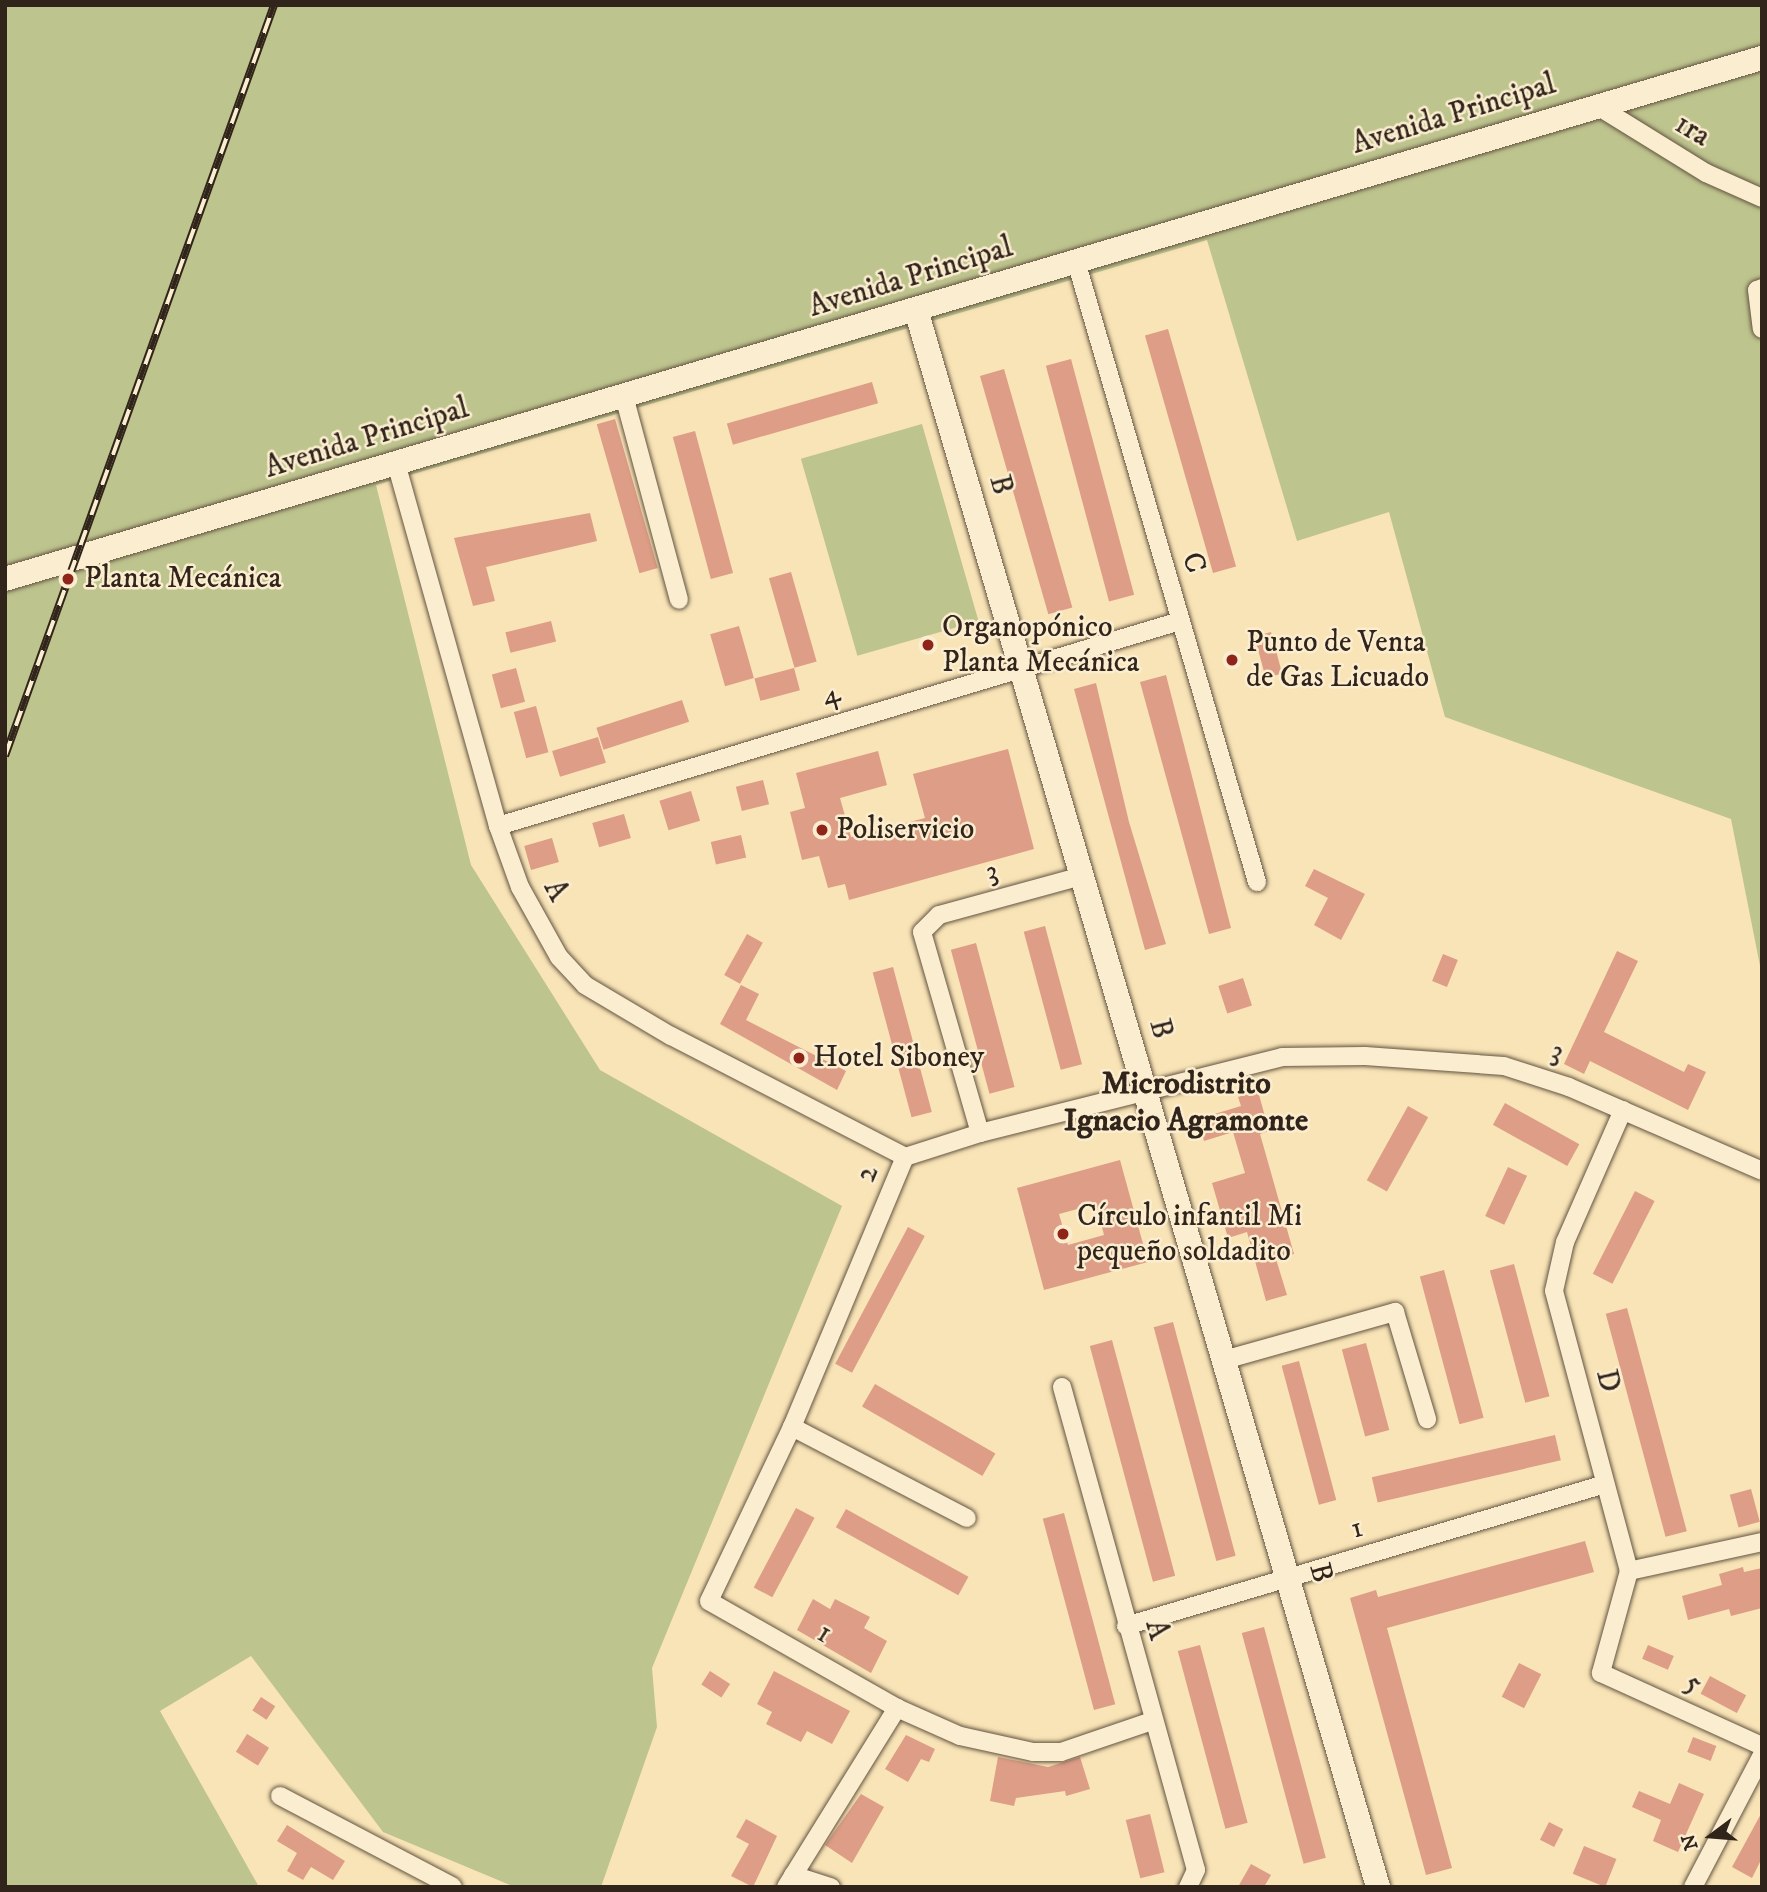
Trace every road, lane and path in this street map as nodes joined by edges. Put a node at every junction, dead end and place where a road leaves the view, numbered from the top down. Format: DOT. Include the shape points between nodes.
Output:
graph roads {
  1 [pos="1762,58"];
  2 [pos="1596,105"];
  3 [pos="1762,198"];
  4 [pos="1076,261"];
  5 [pos="1762,288"];
  6 [pos="916,310"];
  7 [pos="1762,329"];
  8 [pos="624,396"];
  9 [pos="396,463"];
  10 [pos="5,579"];
  11 [pos="679,600"];
  12 [pos="1180,621"];
  13 [pos="1021,667"];
  14 [pos="498,826"];
  15 [pos="1082,876"];
  16 [pos="1257,882"];
  17 [pos="1318,1055"];
  18 [pos="1145,1090"];
  19 [pos="1623,1110"];
  20 [pos="980,1133"];
  21 [pos="905,1157"];
  22 [pos="1762,1171"];
  23 [pos="1224,1360"];
  24 [pos="1062,1387"];
  25 [pos="1427,1419"];
  26 [pos="792,1427"];
  27 [pos="1604,1484"];
  28 [pos="967,1518"];
  29 [pos="1762,1542"];
  30 [pos="1629,1571"];
  31 [pos="1289,1579"];
  32 [pos="709,1601"];
  33 [pos="1126,1626"];
  34 [pos="897,1709"];
  35 [pos="1152,1721"];
  36 [pos="1762,1746"];
  37 [pos="1762,1755"];
  38 [pos="280,1797"];
  39 [pos="789,1881"];
  40 [pos="453,1887"];
  41 [pos="831,1887"];
  42 [pos="1188,1887"];
  43 [pos="1378,1887"];
  44 [pos="1693,1887"];
  1 -- 2 [label="main road, Avenida Principal"];
  2 -- 3 [label="street, 1ra" via="1706,173"];
  2 -- 4 [label="main road, Avenida Principal"];
  4 -- 6 [label="main road, Avenida Principal"];
  4 -- 12 [label="street, C"];
  5 -- 7 [label="street" via="1758,290"];
  6 -- 8 [label="main road, Avenida Principal"];
  6 -- 13 [label="main road, B"];
  8 -- 9 [label="main road, Avenida Principal"];
  8 -- 11 [label="street"];
  9 -- 10 [label="main road, Avenida Principal"];
  9 -- 14 [label="street, A"];
  12 -- 13 [label="street, 4"];
  12 -- 16 [label="street, C"];
  13 -- 14 [label="street, 4"];
  13 -- 15 [label="main road, B"];
  14 -- 21 [label="street, A" via="520,887 559,957 585,985 671,1036"];
  15 -- 18 [label="main road, B"];
  15 -- 20 [label="street, 3" via="939,915 922,932"];
  17 -- 18 [label="street, 2" via="1282,1056"];
  17 -- 19 [label="street, 3" via="1504,1066"];
  18 -- 20 [label="street, 2"];
  18 -- 23 [label="main road, B"];
  19 -- 22 [label="street, 3"];
  19 -- 27 [label="street, D" via="1565,1242 1554,1291"];
  20 -- 21 [label="street, 2"];
  21 -- 26 [label="street, 2"];
  23 -- 25 [label="street" via="1395,1312"];
  23 -- 31 [label="main road, B"];
  24 -- 33 [label="street, A"];
  26 -- 28 [label="street"];
  26 -- 32 [label="street, 2"];
  27 -- 30 [label="street, D"];
  27 -- 31 [label="street, 1"];
  29 -- 30 [label="street"];
  30 -- 36 [label="street, 5" via="1601,1673"];
  31 -- 33 [label="street, 1"];
  31 -- 43 [label="main road, B"];
  32 -- 34 [label="street, 1"];
  33 -- 35 [label="street, A"];
  34 -- 35 [label="street, 1" via="960,1736 1033,1752 1061,1752"];
  34 -- 39 [label="street"];
  35 -- 42 [label="street, A" via="1196,1870"];
  37 -- 44 [label="street"];
  38 -- 40 [label="street"];
  39 -- 41 [label="street"];
}
